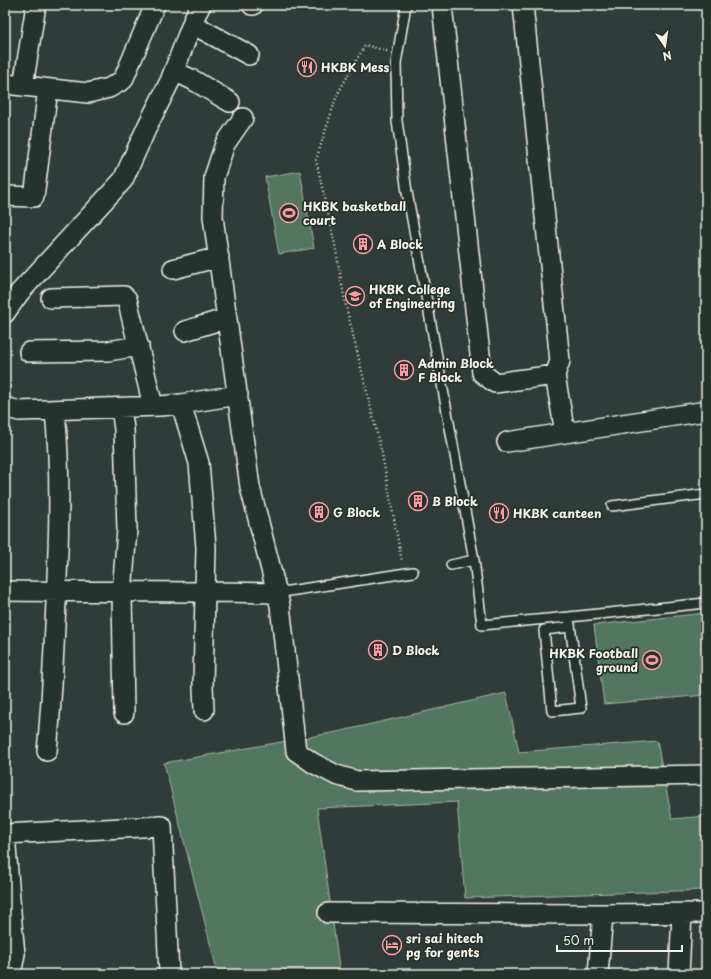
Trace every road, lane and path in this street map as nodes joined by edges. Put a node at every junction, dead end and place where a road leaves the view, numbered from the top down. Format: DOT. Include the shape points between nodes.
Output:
graph roads {
  1 [pos="36,5"];
  2 [pos="155,5"];
  3 [pos="201,5"];
  4 [pos="406,5"];
  5 [pos="442,5"];
  6 [pos="523,5"];
  7 [pos="192,24"];
  8 [pos="398,53"];
  9 [pos="249,55"];
  10 [pos="174,71"];
  11 [pos="14,85"];
  12 [pos="48,89"];
  13 [pos="230,102"];
  14 [pos="243,118"];
  15 [pos="5,196"];
  16 [pos="219,257"];
  17 [pos="173,269"];
  18 [pos="51,298"];
  19 [pos="5,313"];
  20 [pos="227,318"];
  21 [pos="185,332"];
  22 [pos="139,346"];
  23 [pos="29,352"];
  24 [pos="555,375"];
  25 [pos="238,395"];
  26 [pos="181,404"];
  27 [pos="5,406"];
  28 [pos="153,406"];
  29 [pos="121,408"];
  30 [pos="55,410"];
  31 [pos="706,411"];
  32 [pos="565,433"];
  33 [pos="507,442"];
  34 [pos="706,494"];
  35 [pos="612,506"];
  36 [pos="474,560"];
  37 [pos="451,565"];
  38 [pos="413,572"];
  39 [pos="394,576"];
  40 [pos="5,591"];
  41 [pos="204,591"];
  42 [pos="57,592"];
  43 [pos="122,593"];
  44 [pos="276,593"];
  45 [pos="706,603"];
  46 [pos="570,622"];
  47 [pos="204,710"];
  48 [pos="124,713"];
  49 [pos="47,751"];
  50 [pos="706,775"];
  51 [pos="5,834"];
  52 [pos="328,913"];
  53 [pos="682,913"];
  54 [pos="706,913"];
  55 [pos="603,914"];
  56 [pos="9,924"];
  57 [pos="11,974"];
  58 [pos="169,974"];
  59 [pos="598,974"];
  60 [pos="679,974"];
  1 -- 11 [label="street"];
  2 -- 12 [label="street" via="124,80 109,88 88,93"];
  3 -- 7 [label="street"];
  4 -- 8 [label="lane"];
  5 -- 24 [label="street" via="482,373 495,383"];
  6 -- 24 [label="street" via="560,361"];
  7 -- 9 [label="street"];
  7 -- 10 [label="street"];
  8 -- 36 [label="lane" via="397,121 406,184"];
  8 -- 39 [label="path" via="365,45 337,95 316,160 345,302 382,454 402,564 390,564"];
  10 -- 13 [label="street"];
  10 -- 19 [label="street" via="124,180 20,292"];
  11 -- 12 [label="street"];
  12 -- 15 [label="street" via="34,197"];
  14 -- 16 [label="street" via="225,144 214,177 213,217"];
  16 -- 17 [label="street"];
  16 -- 20 [label="street"];
  18 -- 22 [label="street" via="124,296 127,299"];
  20 -- 21 [label="street"];
  20 -- 25 [label="street"];
  22 -- 23 [label="street" via="108,350"];
  22 -- 28 [label="street"];
  24 -- 32 [label="street"];
  25 -- 26 [label="street"];
  25 -- 44 [label="street" via="250,487"];
  26 -- 28 [label="street"];
  26 -- 41 [label="street" via="199,463 206,548"];
  27 -- 30 [label="street" via="19,411"];
  28 -- 29 [label="street"];
  29 -- 30 [label="street"];
  29 -- 43 [label="street" via="127,530"];
  30 -- 42 [label="street" via="60,535"];
  31 -- 32 [label="street"];
  32 -- 33 [label="street"];
  34 -- 35 [label="lane"];
  36 -- 37 [label="lane"];
  36 -- 46 [label="lane" via="482,625"];
  38 -- 39 [label="lane"];
  39 -- 44 [label="lane"];
  40 -- 42 [label="street"];
  41 -- 43 [label="street"];
  41 -- 44 [label="street"];
  41 -- 47 [label="street"];
  42 -- 43 [label="street"];
  42 -- 49 [label="street"];
  43 -- 48 [label="street"];
  44 -- 50 [label="street" via="280,605 296,751 336,775 357,780"];
  45 -- 46 [label="lane"];
  46 -- 46 [label="lane" via="581,708 552,712 544,630"];
  51 -- 56 [label="street"];
  51 -- 58 [label="street" via="162,826"];
  52 -- 55 [label="street"];
  53 -- 54 [label="street"];
  53 -- 55 [label="street"];
  53 -- 60 [label="street"];
  55 -- 59 [label="street"];
  56 -- 57 [label="street" via="15,954"];
}
